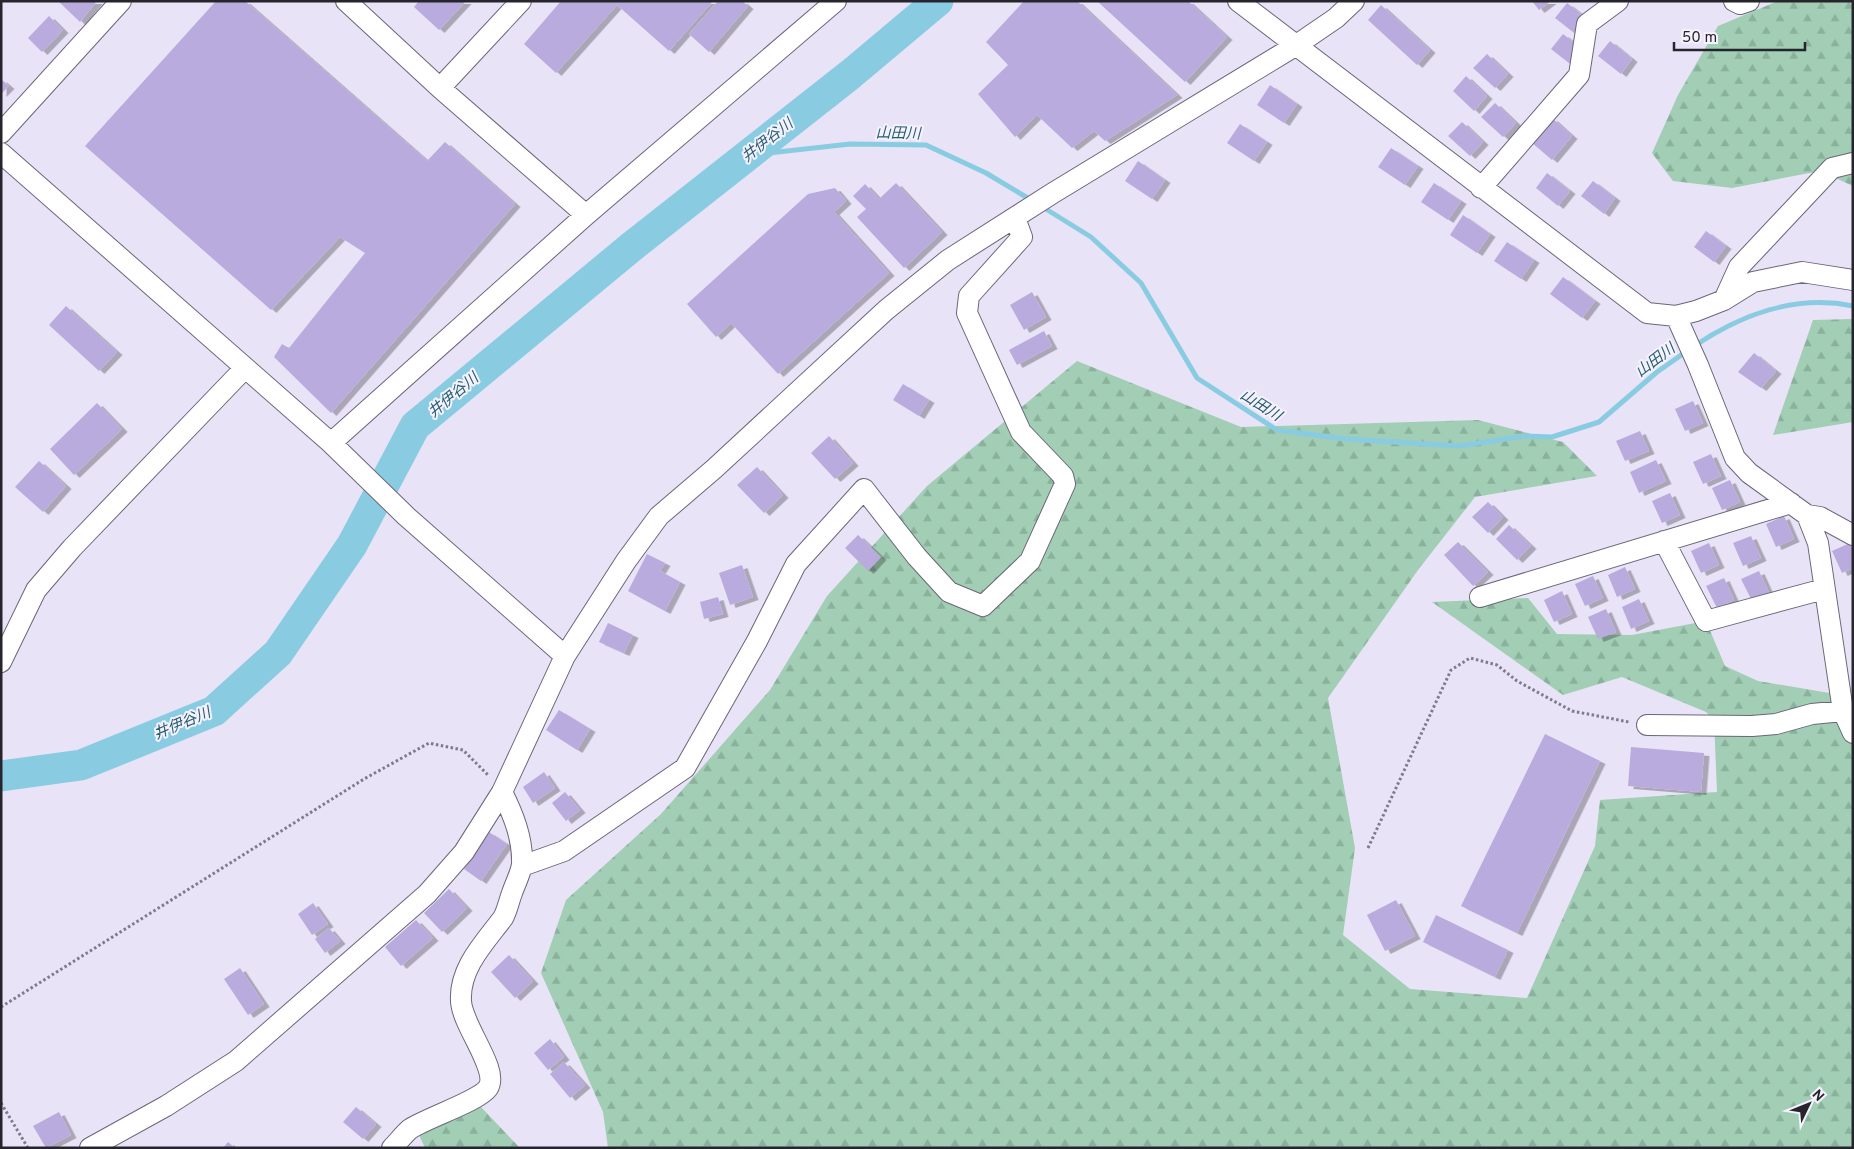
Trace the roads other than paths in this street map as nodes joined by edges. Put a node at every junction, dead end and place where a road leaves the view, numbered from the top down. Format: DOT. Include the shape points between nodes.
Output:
graph roads {
  1 [pos="122,1"];
  2 [pos="346,1"];
  3 [pos="521,1"];
  4 [pos="836,1"];
  5 [pos="1238,1"];
  6 [pos="1354,1"];
  7 [pos="1618,1"];
  8 [pos="1734,1"];
  9 [pos="1749,1"];
  10 [pos="1295,46"];
  11 [pos="440,88"];
  12 [pos="1,133"];
  13 [pos="1,153"];
  14 [pos="1853,163"];
  15 [pos="1481,188"];
  16 [pos="586,215"];
  17 [pos="1019,215"];
  18 [pos="1853,280"];
  19 [pos="1724,300"];
  20 [pos="1679,322"];
  21 [pos="246,368"];
  22 [pos="337,450"];
  23 [pos="1791,504"];
  24 [pos="1807,515"];
  25 [pos="1853,535"];
  26 [pos="1664,541"];
  27 [pos="1824,589"];
  28 [pos="1480,597"];
  29 [pos="565,656"];
  30 [pos="1,662"];
  31 [pos="1844,663"];
  32 [pos="1843,710"];
  33 [pos="1647,725"];
  34 [pos="1853,733"];
  35 [pos="502,792"];
  36 [pos="522,866"];
  37 [pos="90,1148"];
  38 [pos="392,1148"];
  1 -- 12 [label="street"];
  2 -- 11 [label="street"];
  3 -- 11 [label="street"];
  4 -- 16 [label="street"];
  5 -- 10 [label="street"];
  6 -- 10 [label="street" via="1336,18"];
  7 -- 15 [label="street" via="1587,24 1579,75"];
  8 -- 9 [label="street" via="1740,4"];
  10 -- 15 [label="street"];
  10 -- 17 [label="street"];
  11 -- 16 [label="street"];
  13 -- 21 [label="street"];
  14 -- 19 [label="street" via="1832,168 1812,189 1740,267"];
  15 -- 20 [label="street" via="1647,313"];
  16 -- 22 [label="street"];
  17 -- 29 [label="street" via="948,260 886,310 659,516"];
  17 -- 36 [label="street" via="1022,237 969,296 967,313 1021,432 1063,476 1065,484 1030,561 983,606 949,592 864,490 796,564 757,641 684,768 564,851"];
  18 -- 19 [label="street" via="1802,272 1753,282"];
  19 -- 20 [label="street"];
  20 -- 23 [label="street" via="1735,458 1749,473"];
  21 -- 22 [label="street"];
  21 -- 30 [label="street" via="72,548 36,590"];
  22 -- 29 [label="street" via="406,516"];
  23 -- 24 [label="street"];
  23 -- 26 [label="street"];
  24 -- 25 [label="street"];
  24 -- 27 [label="street" via="1818,543"];
  26 -- 27 [label="street" via="1706,621"];
  26 -- 28 [label="street"];
  27 -- 31 [label="street"];
  29 -- 35 [label="street"];
  31 -- 32 [label="street"];
  32 -- 33 [label="street" via="1752,726"];
  32 -- 34 [label="street"];
  35 -- 36 [label="street" via="515,818"];
  35 -- 37 [label="street" via="464,852 427,894 236,1061 166,1106"];
  36 -- 38 [label="street" via="504,915 477,950 461,986 462,1017 491,1076 487,1090 410,1129"];
}
